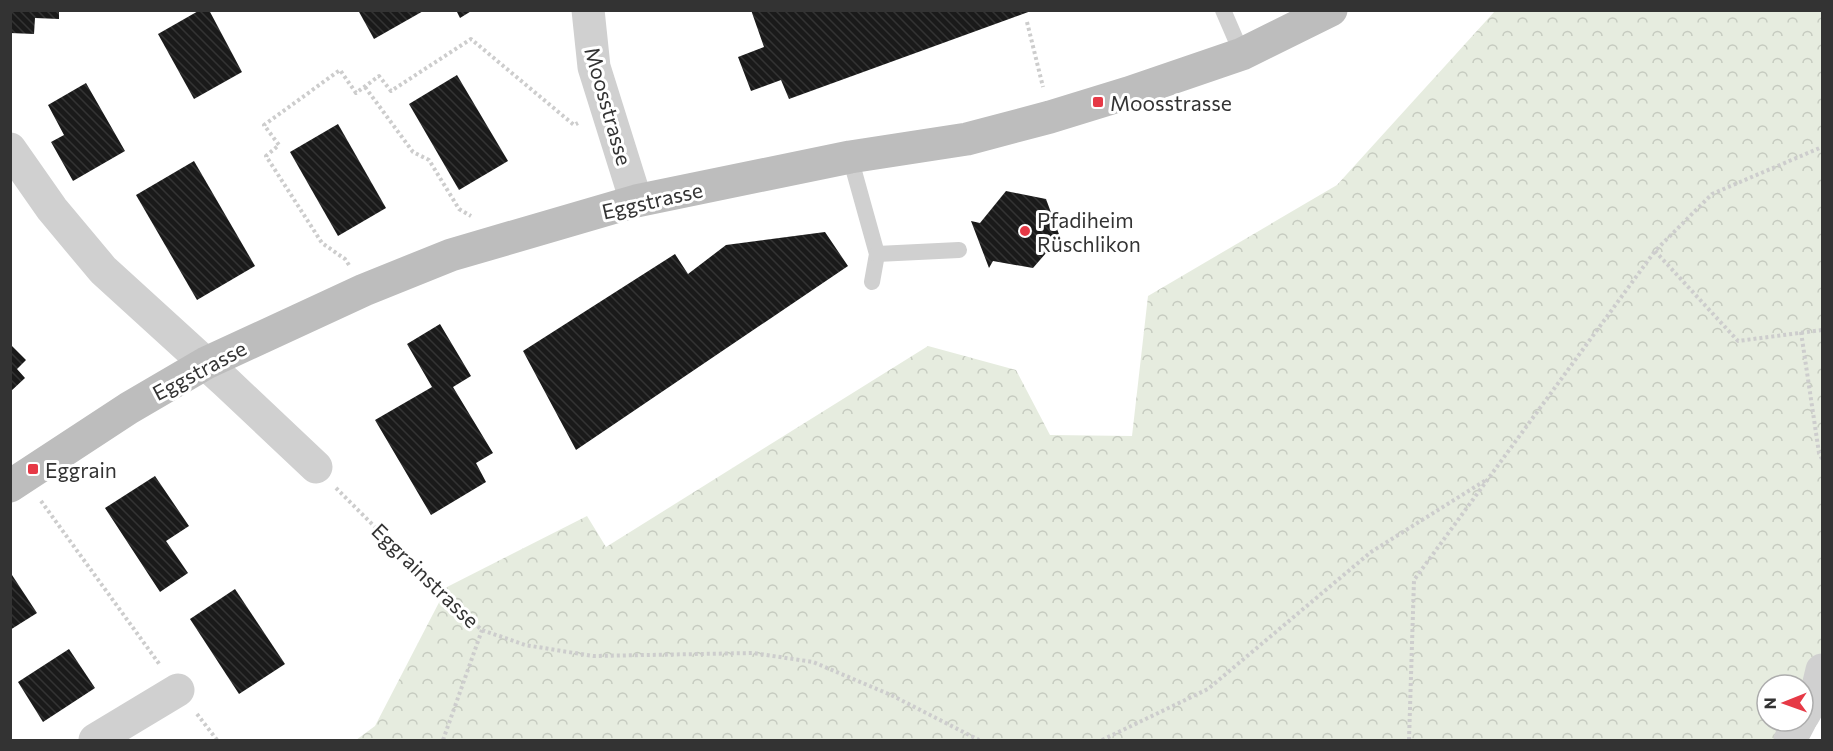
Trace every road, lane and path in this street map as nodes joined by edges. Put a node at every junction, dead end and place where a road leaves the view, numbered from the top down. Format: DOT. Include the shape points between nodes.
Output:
graph roads {
  1 [pos="588,10"];
  2 [pos="1223,10"];
  3 [pos="1331,10"];
  4 [pos="1027,22"];
  5 [pos="1242,54"];
  6 [pos="365,87"];
  7 [pos="608,113"];
  8 [pos="1050,117"];
  9 [pos="1822,147"];
  10 [pos="10,149"];
  11 [pos="850,157"];
  12 [pos="636,201"];
  13 [pos="475,223"];
  14 [pos="959,250"];
  15 [pos="1655,251"];
  16 [pos="877,254"];
  17 [pos="352,270"];
  18 [pos="872,282"];
  19 [pos="1822,330"];
  20 [pos="1801,332"];
  21 [pos="206,363"];
  22 [pos="1822,459"];
  23 [pos="315,467"];
  24 [pos="1488,479"];
  25 [pos="10,486"];
  26 [pos="41,500"];
  27 [pos="482,630"];
  28 [pos="1822,670"];
  29 [pos="178,690"];
  30 [pos="1815,695"];
  31 [pos="95,741"];
  32 [pos="442,741"];
  33 [pos="979,741"];
  34 [pos="1102,741"];
  35 [pos="1409,741"];
  1 -- 7 [label="street, Moosstrasse" via="594,67"];
  2 -- 5 [label="lane"];
  3 -- 5 [label="main road, Eggstrasse"];
  4 -- 8 [label="path"];
  5 -- 8 [label="main road, Eggstrasse"];
  6 -- 7 [label="path" via="379,76 391,91 471,39 574,125"];
  6 -- 13 [label="path" via="413,152 429,160 459,209"];
  6 -- 17 [label="path" via="356,93 340,70 264,125 279,145 266,156 322,243 345,259"];
  7 -- 12 [label="street, Moosstrasse"];
  8 -- 11 [label="main road, Eggstrasse" via="967,139"];
  9 -- 15 [label="path" via="1712,194"];
  10 -- 21 [label="street" via="52,209 103,270"];
  11 -- 12 [label="main road, Eggstrasse"];
  11 -- 16 [label="lane"];
  12 -- 21 [label="main road, Eggstrasse" via="451,255 364,290"];
  14 -- 16 [label="lane"];
  15 -- 20 [label="path" via="1738,341"];
  15 -- 24 [label="path"];
  16 -- 18 [label="lane"];
  19 -- 20 [label="path"];
  20 -- 22 [label="path"];
  21 -- 23 [label="street"];
  21 -- 25 [label="main road, Eggstrasse"];
  23 -- 27 [label="path, Eggrainstrasse"];
  24 -- 34 [label="path" via="1371,552 1208,689"];
  24 -- 35 [label="path" via="1414,580"];
  26 -- 29 [label="path"];
  27 -- 32 [label="path"];
  27 -- 33 [label="path, Eggrainstrasse" via="525,645 593,656 753,653 813,662 891,694"];
  28 -- 30 [label="street"];
  29 -- 31 [label="street"];
}
